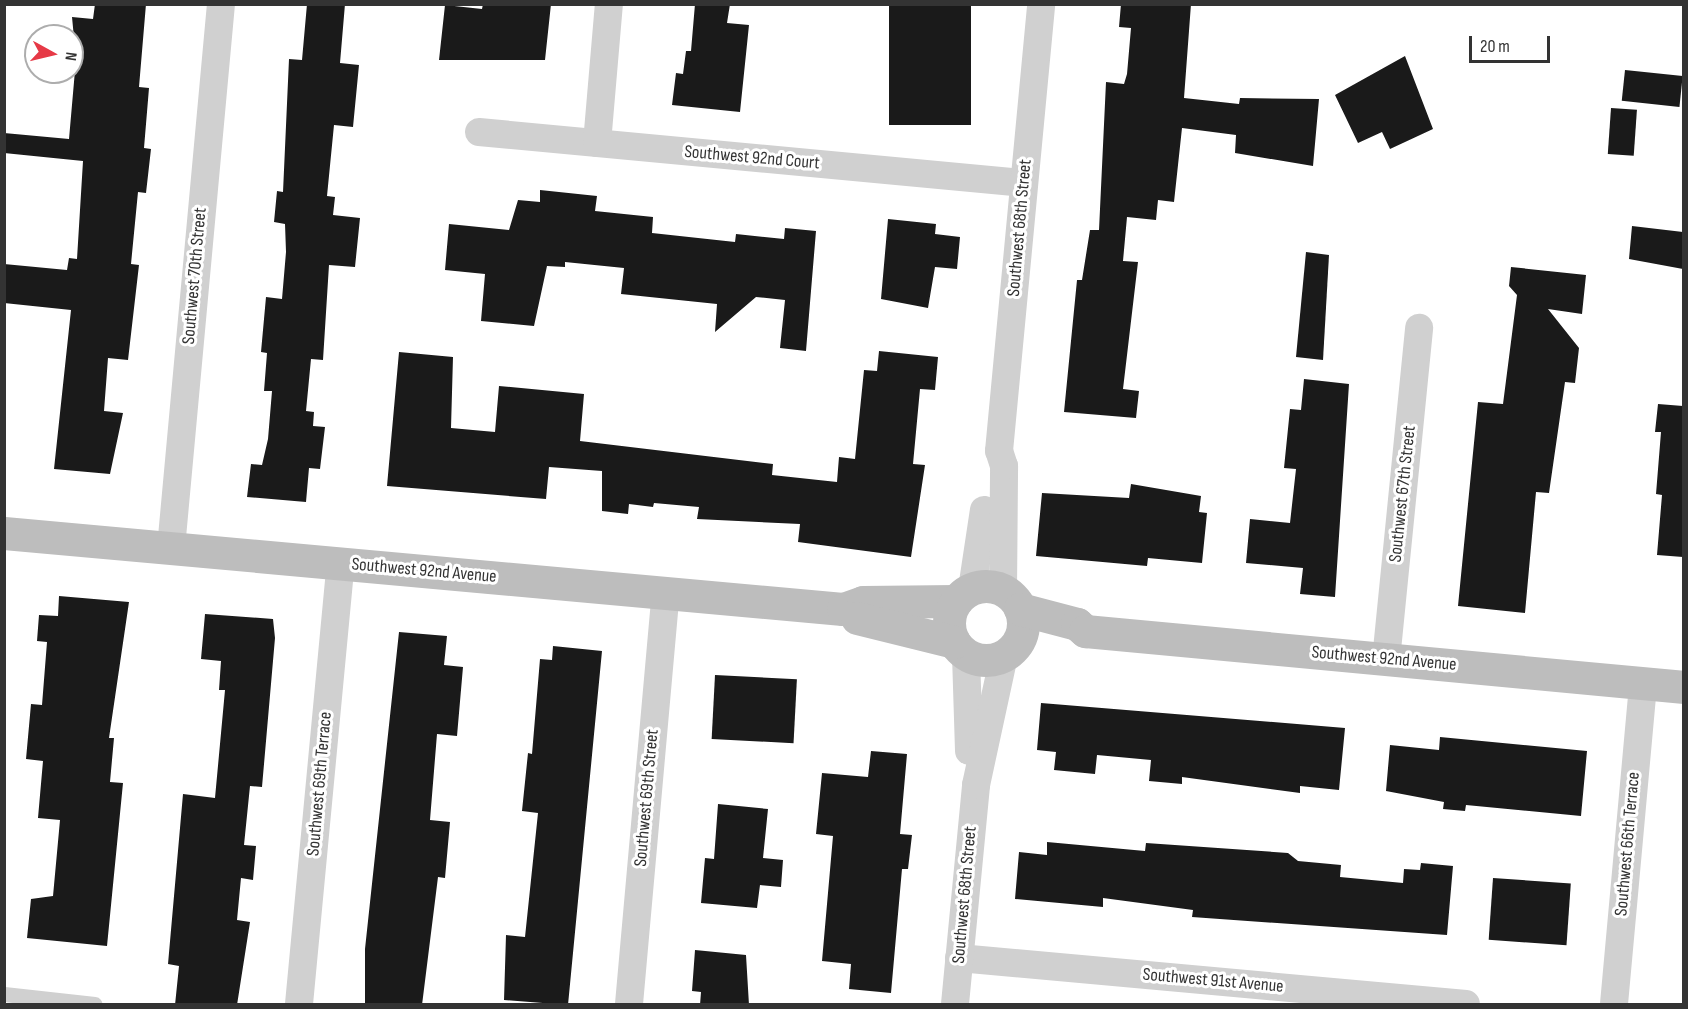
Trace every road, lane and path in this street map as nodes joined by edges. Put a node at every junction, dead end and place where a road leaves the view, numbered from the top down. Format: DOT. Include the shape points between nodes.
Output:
graph roads {
  1 [pos="221,4"];
  2 [pos="609,4"];
  3 [pos="1041,4"];
  4 [pos="479,132"];
  5 [pos="597,143"];
  6 [pos="1024,183"];
  7 [pos="1419,328"];
  8 [pos="4,533"];
  9 [pos="171,548"];
  10 [pos="341,563"];
  11 [pos="666,592"];
  12 [pos="988,597"];
  13 [pos="843,609"];
  14 [pos="1085,631"];
  15 [pos="960,648"];
  16 [pos="1011,648"];
  17 [pos="1386,660"];
  18 [pos="1643,683"];
  19 [pos="1683,687"];
  20 [pos="976,785"];
  21 [pos="959,958"];
  22 [pos="4,994"];
  23 [pos="94,1005"];
  24 [pos="299,1005"];
  25 [pos="629,1005"];
  26 [pos="955,1005"];
  27 [pos="1466,1005"];
  28 [pos="1614,1005"];
  1 -- 9 [label="street, Southwest 70th Street"];
  2 -- 5 [label="street"];
  3 -- 6 [label="street, Southwest 68th Street"];
  4 -- 5 [label="street, Southwest 92nd Court"];
  5 -- 6 [label="street, Southwest 92nd Court"];
  6 -- 12 [label="street, Southwest 68th Street" via="999,451 1004,466"];
  7 -- 17 [label="street, Southwest 67th Street"];
  8 -- 9 [label="street, Southwest 92nd Avenue"];
  9 -- 10 [label="street, Southwest 92nd Avenue"];
  10 -- 11 [label="street, Southwest 92nd Avenue"];
  10 -- 24 [label="street, Southwest 69th Terrace"];
  11 -- 13 [label="street, Southwest 92nd Avenue"];
  11 -- 25 [label="street, Southwest 69th Street"];
  12 -- 13 [label="street, Southwest 92nd Avenue" via="863,602"];
  12 -- 14 [label="street, Southwest 92nd Avenue" via="1077,624"];
  12 -- 15 [label="street" via="949,621"];
  12 -- 16 [label="street"];
  13 -- 15 [label="street, Southwest 92nd Avenue" via="862,621"];
  14 -- 16 [label="street, Southwest 92nd Avenue"];
  14 -- 17 [label="street, Southwest 92nd Avenue"];
  15 -- 16 [label="street, Southwest 92nd Avenue" via="981,660"];
  15 -- 20 [label="street, Southwest 68th Street" via="969,762"];
  16 -- 20 [label="street, Southwest 68th Street"];
  17 -- 18 [label="street, Southwest 92nd Avenue"];
  18 -- 19 [label="street, Southwest 92nd Avenue"];
  18 -- 28 [label="street, Southwest 66th Terrace"];
  20 -- 21 [label="street, Southwest 68th Street"];
  21 -- 26 [label="street, Southwest 68th Street"];
  21 -- 27 [label="street, Southwest 91st Avenue"];
  22 -- 23 [label="lane"];
}
